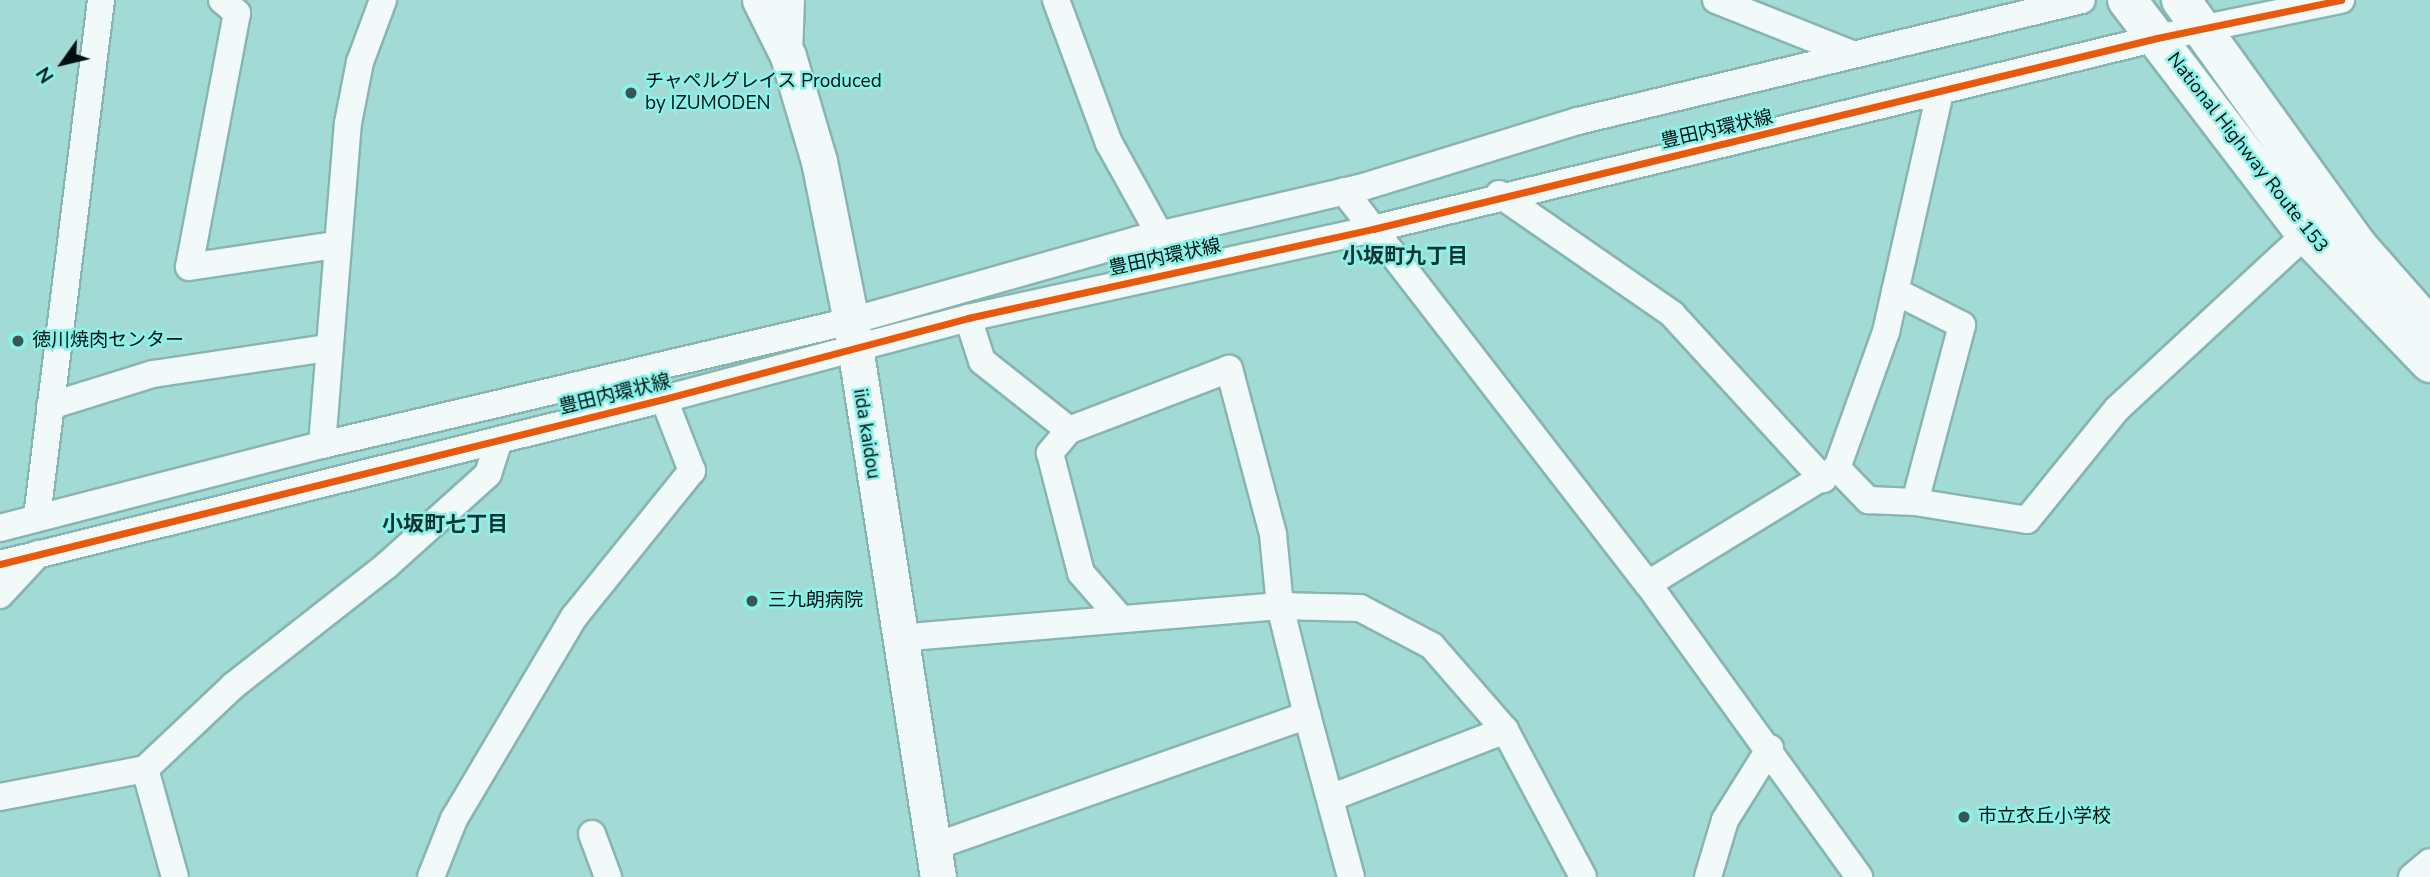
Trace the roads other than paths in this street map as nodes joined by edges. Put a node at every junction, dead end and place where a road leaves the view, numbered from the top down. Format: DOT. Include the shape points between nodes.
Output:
graph roads {
  1 [pos="101,0"];
  2 [pos="222,0"];
  3 [pos="383,0"];
  4 [pos="761,0"];
  5 [pos="791,0"];
  6 [pos="1056,0"];
  7 [pos="1716,0"];
  8 [pos="2082,0"];
  9 [pos="2127,0"];
  10 [pos="2342,0"];
  11 [pos="2193,14"];
  12 [pos="2157,38"];
  13 [pos="1849,53"];
  14 [pos="788,56"];
  15 [pos="1940,93"];
  16 [pos="1344,191"];
  17 [pos="1499,194"];
  18 [pos="1373,229"];
  19 [pos="1160,234"];
  20 [pos="2306,234"];
  21 [pos="334,245"];
  22 [pos="1895,291"];
  23 [pos="968,318"];
  24 [pos="2430,328"];
  25 [pos="852,335"];
  26 [pos="328,348"];
  27 [pos="2430,363"];
  28 [pos="664,399"];
  29 [pos="50,406"];
  30 [pos="1069,430"];
  31 [pos="499,440"];
  32 [pos="322,445"];
  33 [pos="1830,474"];
  34 [pos="1915,502"];
  35 [pos="37,517"];
  36 [pos="0,528"];
  37 [pos="39,553"];
  38 [pos="0,564"];
  39 [pos="1648,584"];
  40 [pos="0,595"];
  41 [pos="1280,606"];
  42 [pos="1121,618"];
  43 [pos="898,638"];
  44 [pos="1307,715"];
  45 [pos="1505,730"];
  46 [pos="1770,748"];
  47 [pos="145,769"];
  48 [pos="0,797"];
  49 [pos="1331,798"];
  50 [pos="592,834"];
  51 [pos="936,862"];
  52 [pos="2430,862"];
  53 [pos="175,877"];
  54 [pos="431,877"];
  55 [pos="608,877"];
  56 [pos="1351,877"];
  57 [pos="1583,877"];
  58 [pos="1708,877"];
  59 [pos="1860,877"];
  60 [pos="2412,877"];
  1 -- 29 [label="street"];
  2 -- 21 [label="street" via="237,13 189,267"];
  3 -- 21 [label="street" via="360,62"];
  4 -- 14 [label="main road, iida kaidou"];
  5 -- 14 [label="street"];
  6 -- 19 [label="street" via="1109,143"];
  7 -- 13 [label="street"];
  8 -- 13 [label="street, 豊田内環状線"];
  9 -- 12 [label="highway, National Highway Route 153"];
  10 -- 11 [label="street, 豊田内環状線"];
  11 -- 12 [label="street, 豊田内環状線"];
  11 -- 24 [label="highway, National Highway Route 153" via="2357,245"];
  12 -- 15 [label="street, 豊田内環状線"];
  12 -- 20 [label="highway, National Highway Route 153"];
  13 -- 16 [label="street, 豊田内環状線" via="1578,121"];
  14 -- 25 [label="main road, iida kaidou" via="819,161"];
  15 -- 17 [label="street, 豊田内環状線"];
  15 -- 22 [label="street"];
  16 -- 18 [label="street"];
  16 -- 19 [label="street, 豊田内環状線"];
  17 -- 18 [label="street, 豊田内環状線"];
  17 -- 33 [label="street" via="1672,314"];
  18 -- 23 [label="street, 豊田内環状線"];
  18 -- 39 [label="street"];
  19 -- 25 [label="street, 豊田内環状線"];
  20 -- 27 [label="highway, National Highway Route 153"];
  20 -- 34 [label="street" via="2117,409 2026,520"];
  21 -- 26 [label="street"];
  22 -- 33 [label="street" via="1886,332"];
  22 -- 34 [label="street" via="1962,325"];
  23 -- 25 [label="street, 豊田内環状線"];
  23 -- 30 [label="street" via="982,361"];
  25 -- 28 [label="street, 豊田内環状線"];
  25 -- 32 [label="street, 豊田内環状線"];
  25 -- 43 [label="main road, iida kaidou"];
  26 -- 29 [label="street" via="153,374"];
  26 -- 32 [label="street"];
  28 -- 31 [label="street, 豊田内環状線"];
  28 -- 54 [label="street" via="692,471 568,627 454,819"];
  29 -- 35 [label="street"];
  30 -- 41 [label="street" via="1229,369 1273,534"];
  30 -- 42 [label="street" via="1050,453 1081,573"];
  31 -- 37 [label="street, 豊田内環状線"];
  31 -- 47 [label="street" via="488,474 386,566 233,686"];
  32 -- 35 [label="street, 豊田内環状線"];
  33 -- 34 [label="street" via="1868,500"];
  33 -- 39 [label="street" via="1735,526"];
  35 -- 36 [label="street, 豊田内環状線"];
  37 -- 38 [label="street, 豊田内環状線"];
  37 -- 40 [label="street"];
  39 -- 46 [label="street"];
  41 -- 42 [label="street"];
  41 -- 44 [label="street"];
  41 -- 45 [label="street" via="1360,608 1432,646"];
  42 -- 43 [label="street"];
  43 -- 51 [label="main road, iida kaidou"];
  44 -- 49 [label="street"];
  44 -- 51 [label="street"];
  45 -- 49 [label="street"];
  45 -- 57 [label="street"];
  46 -- 58 [label="street" via="1725,820"];
  46 -- 59 [label="street"];
  47 -- 48 [label="street"];
  47 -- 53 [label="street"];
  49 -- 56 [label="street"];
  50 -- 55 [label="street"];
  52 -- 60 [label="street"];
}
